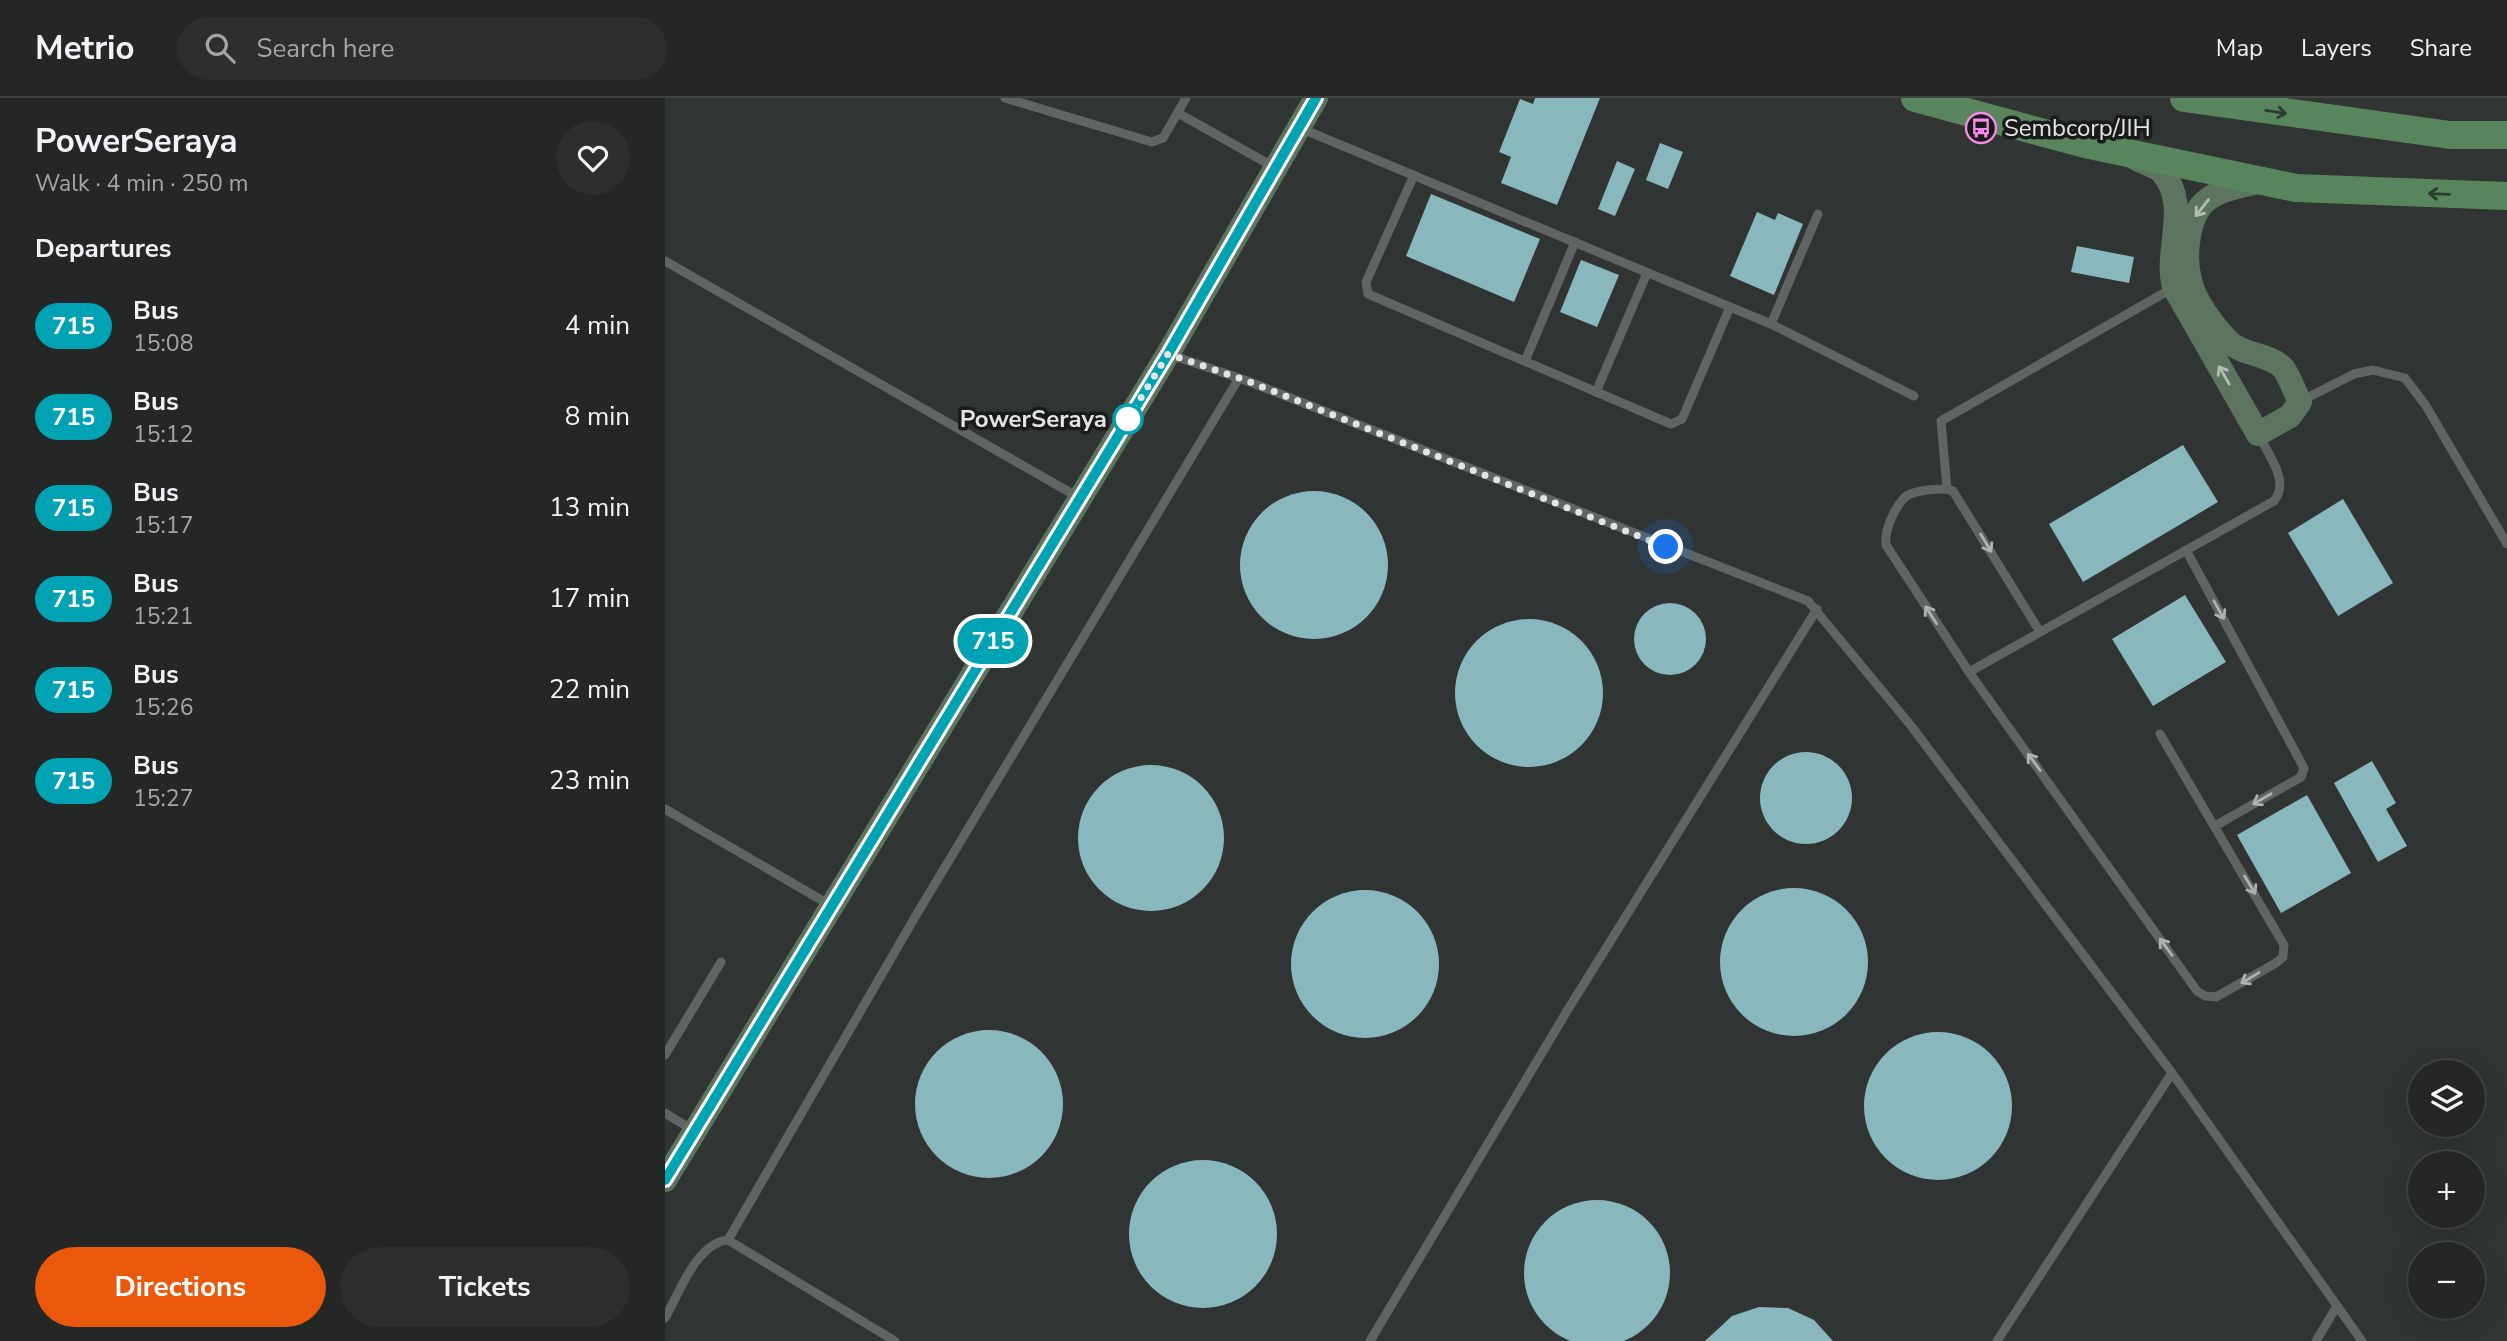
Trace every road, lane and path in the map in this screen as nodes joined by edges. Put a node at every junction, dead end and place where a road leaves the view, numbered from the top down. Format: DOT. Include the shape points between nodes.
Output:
graph roads {
  1 [pos="1005,98"];
  2 [pos="1186,98"];
  3 [pos="1316,98"];
  4 [pos="1915,98"];
  5 [pos="2185,98"];
  6 [pos="1178,113"];
  7 [pos="1299,127"];
  8 [pos="2507,135"];
  9 [pos="2120,152"];
  10 [pos="1275,168"];
  11 [pos="1414,175"];
  12 [pos="2262,181"];
  13 [pos="2507,196"];
  14 [pos="1818,214"];
  15 [pos="1574,242"];
  16 [pos="665,261"];
  17 [pos="1647,273"];
  18 [pos="2174,287"];
  19 [pos="1731,307"];
  20 [pos="1771,324"];
  21 [pos="1168,354"];
  22 [pos="1525,362"];
  23 [pos="1239,378"];
  24 [pos="1596,392"];
  25 [pos="1914,396"];
  26 [pos="2299,402"];
  27 [pos="2258,434"];
  28 [pos="1947,489"];
  29 [pos="1079,498"];
  30 [pos="2507,544"];
  31 [pos="2186,550"];
  32 [pos="1817,609"];
  33 [pos="2040,632"];
  34 [pos="1969,672"];
  35 [pos="2160,734"];
  36 [pos="665,809"];
  37 [pos="2215,827"];
  38 [pos="831,906"];
  39 [pos="721,962"];
  40 [pos="665,1055"];
  41 [pos="2172,1073"];
  42 [pos="665,1113"];
  43 [pos="695,1130"];
  44 [pos="665,1180"];
  45 [pos="727,1240"];
  46 [pos="2337,1306"];
  47 [pos="665,1318"];
  48 [pos="895,1341"];
  49 [pos="1370,1341"];
  50 [pos="1997,1341"];
  51 [pos="2316,1341"];
  52 [pos="2362,1341"];
  1 -- 6 [label="lane" via="1152,142 1163,138"];
  2 -- 6 [label="lane"];
  3 -- 7 [label="street"];
  4 -- 9 [label="main road"];
  5 -- 8 [label="main road, one-way" via="2450,135"];
  6 -- 10 [label="lane"];
  7 -- 10 [label="street"];
  7 -- 11 [label="lane"];
  9 -- 12 [label="main road"];
  9 -- 18 [label="street" via="2161,170 2173,197"];
  10 -- 21 [label="street"];
  11 -- 15 [label="lane"];
  11 -- 22 [label="lane" via="1366,291"];
  13 -- 12 [label="main road, one-way" via="2296,188"];
  12 -- 26 [label="street, one-way" via="2220,191 2204,201 2195,214 2190,238 2190,282 2225,339 2283,368"];
  14 -- 20 [label="lane"];
  15 -- 17 [label="lane"];
  15 -- 22 [label="lane"];
  16 -- 29 [label="lane"];
  17 -- 19 [label="lane"];
  17 -- 24 [label="lane"];
  27 -- 18 [label="street, one-way"];
  18 -- 28 [label="lane" via="1941,421"];
  19 -- 20 [label="lane"];
  19 -- 24 [label="lane" via="1679,423 1671,424"];
  20 -- 25 [label="lane"];
  21 -- 23 [label="lane"];
  21 -- 29 [label="street"];
  22 -- 24 [label="lane"];
  23 -- 32 [label="lane" via="1666,547 1795,593"];
  23 -- 45 [label="lane"];
  26 -- 27 [label="street" via="2290,416"];
  26 -- 30 [label="lane" via="2354,374 2373,370 2405,378"];
  27 -- 31 [label="lane" via="2280,478 2279,494"];
  28 -- 33 [label="lane, one-way" via="1958,496"];
  34 -- 28 [label="lane, one-way" via="1885,537 1904,498"];
  29 -- 38 [label="street"];
  31 -- 33 [label="lane"];
  31 -- 37 [label="lane, one-way" via="2304,768 2301,777"];
  32 -- 41 [label="lane" via="1912,727"];
  32 -- 49 [label="lane" via="1560,1023"];
  33 -- 34 [label="lane"];
  37 -- 34 [label="lane, one-way" via="2285,951 2276,963 2223,995 2210,997 2197,991"];
  35 -- 37 [label="lane"];
  36 -- 38 [label="lane"];
  38 -- 43 [label="street"];
  39 -- 40 [label="lane"];
  41 -- 46 [label="lane"];
  41 -- 50 [label="lane"];
  42 -- 43 [label="lane"];
  43 -- 44 [label="street"];
  45 -- 47 [label="lane" via="703,1252"];
  45 -- 48 [label="lane"];
  46 -- 51 [label="lane"];
  46 -- 52 [label="lane"];
}
